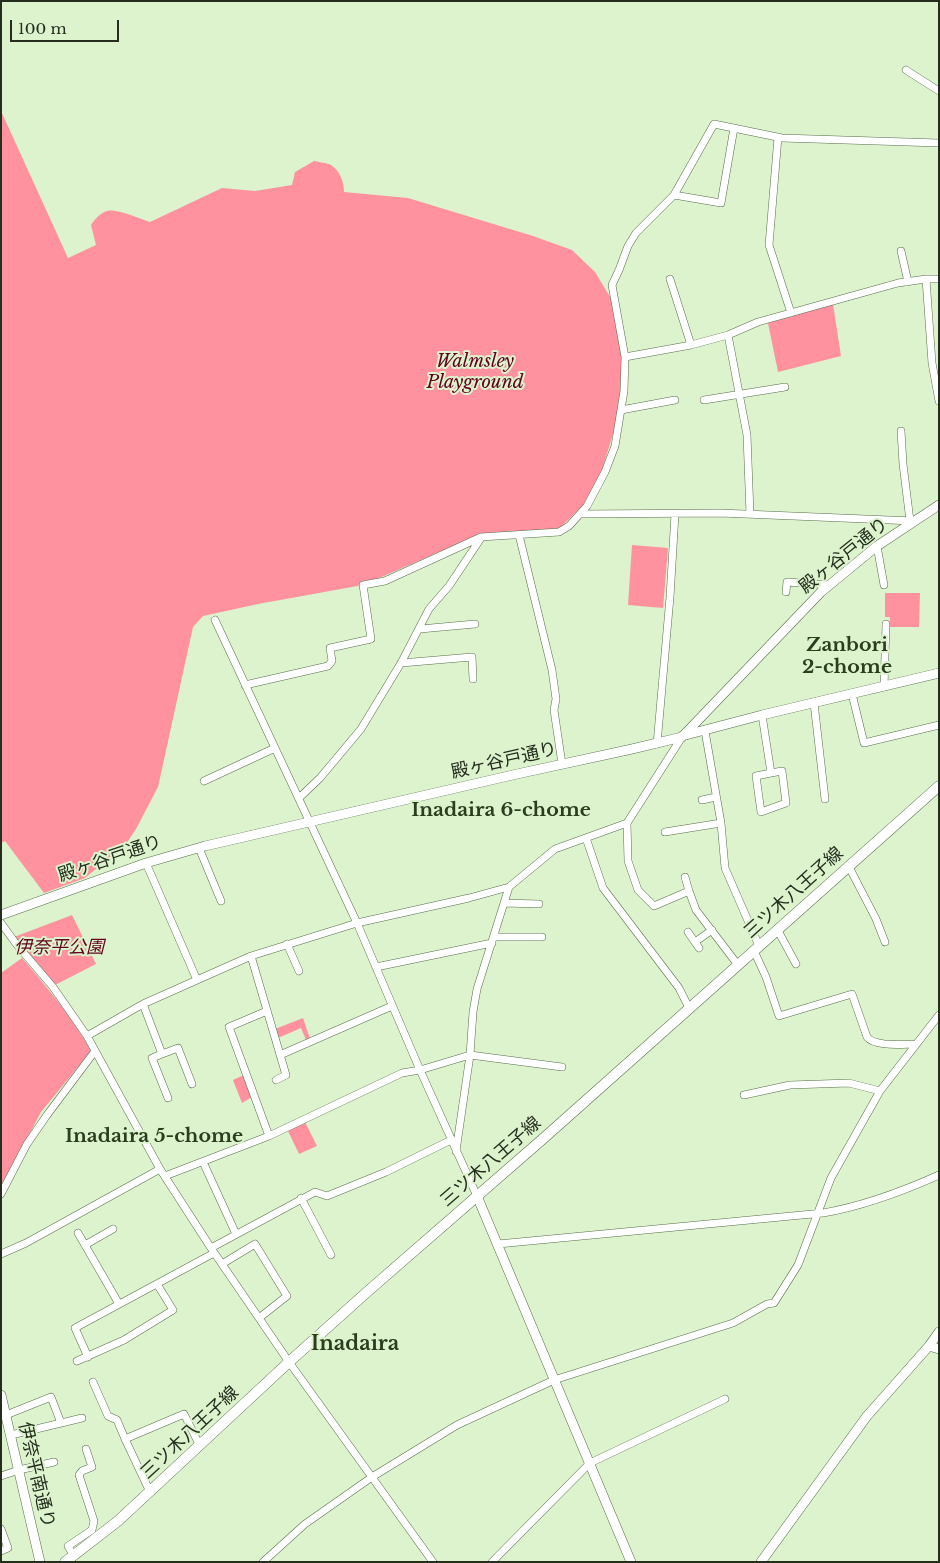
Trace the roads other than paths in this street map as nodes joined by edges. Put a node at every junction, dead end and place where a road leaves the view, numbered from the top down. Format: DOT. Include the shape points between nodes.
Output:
graph roads {
  1 [pos="906,70"];
  2 [pos="939,91"];
  3 [pos="734,128"];
  4 [pos="778,137"];
  5 [pos="939,143"];
  6 [pos="674,195"];
  7 [pos="901,252"];
  8 [pos="939,278"];
  9 [pos="670,279"];
  10 [pos="926,279"];
  11 [pos="908,282"];
  12 [pos="791,313"];
  13 [pos="728,335"];
  14 [pos="691,345"];
  15 [pos="625,356"];
  16 [pos="785,387"];
  17 [pos="739,394"];
  18 [pos="675,400"];
  19 [pos="704,400"];
  20 [pos="939,401"];
  21 [pos="621,410"];
  22 [pos="901,431"];
  23 [pos="939,505"];
  24 [pos="581,514"];
  25 [pos="674,514"];
  26 [pos="750,514"];
  27 [pos="912,521"];
  28 [pos="519,535"];
  29 [pos="482,537"];
  30 [pos="877,546"];
  31 [pos="829,585"];
  32 [pos="884,585"];
  33 [pos="786,592"];
  34 [pos="215,620"];
  35 [pos="476,624"];
  36 [pos="886,624"];
  37 [pos="420,629"];
  38 [pos="401,663"];
  39 [pos="939,673"];
  40 [pos="473,679"];
  41 [pos="245,686"];
  42 [pos="884,687"];
  43 [pos="852,694"];
  44 [pos="814,703"];
  45 [pos="762,715"];
  46 [pos="939,725"];
  47 [pos="705,730"];
  48 [pos="682,736"];
  49 [pos="657,744"];
  50 [pos="275,748"];
  51 [pos="562,764"];
  52 [pos="771,773"];
  53 [pos="204,781"];
  54 [pos="939,786"];
  55 [pos="716,797"];
  56 [pos="299,798"];
  57 [pos="825,799"];
  58 [pos="702,800"];
  59 [pos="310,821"];
  60 [pos="627,823"];
  61 [pos="721,823"];
  62 [pos="665,832"];
  63 [pos="586,838"];
  64 [pos="199,848"];
  65 [pos="146,863"];
  66 [pos="848,865"];
  67 [pos="685,877"];
  68 [pos="509,887"];
  69 [pos="689,891"];
  70 [pos="222,901"];
  71 [pos="504,903"];
  72 [pos="540,904"];
  73 [pos="1,915"];
  74 [pos="1,923"];
  75 [pos="356,923"];
  76 [pos="777,929"];
  77 [pos="712,930"];
  78 [pos="688,932"];
  79 [pos="542,937"];
  80 [pos="493,940"];
  81 [pos="885,942"];
  82 [pos="287,944"];
  83 [pos="756,948"];
  84 [pos="251,956"];
  85 [pos="796,964"];
  86 [pos="738,965"];
  87 [pos="376,967"];
  88 [pos="299,971"];
  89 [pos="197,980"];
  90 [pos="143,1004"];
  91 [pos="392,1006"];
  92 [pos="689,1008"];
  93 [pos="267,1011"];
  94 [pos="939,1015"];
  95 [pos="87,1036"];
  96 [pos="915,1044"];
  97 [pos="95,1052"];
  98 [pos="162,1054"];
  99 [pos="280,1055"];
  100 [pos="470,1055"];
  101 [pos="562,1067"];
  102 [pos="420,1070"];
  103 [pos="276,1080"];
  104 [pos="192,1084"];
  105 [pos="880,1091"];
  106 [pos="744,1095"];
  107 [pos="168,1098"];
  108 [pos="269,1136"];
  109 [pos="451,1140"];
  110 [pos="456,1151"];
  111 [pos="203,1162"];
  112 [pos="160,1168"];
  113 [pos="939,1175"];
  114 [pos="165,1176"];
  115 [pos="1,1194"];
  116 [pos="477,1196"];
  117 [pos="301,1198"];
  118 [pos="818,1214"];
  119 [pos="113,1229"];
  120 [pos="78,1233"];
  121 [pos="236,1234"];
  122 [pos="498,1244"];
  123 [pos="85,1245"];
  124 [pos="212,1250"];
  125 [pos="1,1254"];
  126 [pos="331,1255"];
  127 [pos="222,1264"];
  128 [pos="157,1284"];
  129 [pos="119,1304"];
  130 [pos="259,1318"];
  131 [pos="939,1332"];
  132 [pos="929,1346"];
  133 [pos="939,1349"];
  134 [pos="88,1356"];
  135 [pos="77,1361"];
  136 [pos="289,1362"];
  137 [pos="554,1380"];
  138 [pos="93,1382"];
  139 [pos="1,1395"];
  140 [pos="725,1399"];
  141 [pos="6,1414"];
  142 [pos="82,1418"];
  143 [pos="61,1423"];
  144 [pos="11,1435"];
  145 [pos="125,1439"];
  146 [pos="200,1446"];
  147 [pos="86,1449"];
  148 [pos="54,1462"];
  149 [pos="590,1463"];
  150 [pos="19,1470"];
  151 [pos="1,1476"];
  152 [pos="372,1478"];
  153 [pos="150,1492"];
  154 [pos="1,1529"];
  155 [pos="1,1551"];
  156 [pos="69,1559"];
  157 [pos="40,1562"];
  158 [pos="263,1562"];
  159 [pos="433,1562"];
  160 [pos="492,1562"];
  161 [pos="632,1562"];
  162 [pos="761,1562"];
  1 -- 2 [label="street"];
  3 -- 4 [label="street"];
  3 -- 6 [label="street" via="714,124"];
  3 -- 6 [label="street" via="722,203"];
  4 -- 5 [label="street"];
  4 -- 12 [label="street" via="768,245"];
  6 -- 15 [label="street" via="636,233 612,285"];
  7 -- 11 [label="street"];
  8 -- 10 [label="street"];
  9 -- 14 [label="street"];
  10 -- 11 [label="street"];
  10 -- 20 [label="street" via="932,363"];
  11 -- 12 [label="street"];
  12 -- 13 [label="street"];
  13 -- 14 [label="street"];
  13 -- 17 [label="street"];
  14 -- 15 [label="street"];
  15 -- 21 [label="street"];
  16 -- 17 [label="street"];
  17 -- 19 [label="street"];
  17 -- 26 [label="street" via="747,435"];
  18 -- 21 [label="street"];
  21 -- 24 [label="street" via="610,460"];
  22 -- 27 [label="street"];
  23 -- 27 [label="street, 殿ヶ谷戸通り"];
  24 -- 25 [label="street"];
  24 -- 28 [label="street" via="559,532"];
  25 -- 26 [label="street"];
  25 -- 49 [label="street"];
  26 -- 27 [label="street"];
  27 -- 30 [label="street, 殿ヶ谷戸通り"];
  28 -- 29 [label="street"];
  28 -- 51 [label="street" via="552,670"];
  29 -- 37 [label="street" via="430,609"];
  29 -- 41 [label="street" via="385,581 363,585 371,639 330,648 332,661 328,666"];
  30 -- 31 [label="street, 殿ヶ谷戸通り"];
  30 -- 32 [label="street"];
  31 -- 33 [label="street" via="787,582"];
  31 -- 48 [label="street, 殿ヶ谷戸通り"];
  34 -- 41 [label="street"];
  35 -- 37 [label="street"];
  36 -- 42 [label="street"];
  37 -- 38 [label="street"];
  38 -- 40 [label="street" via="472,657"];
  38 -- 56 [label="street" via="361,729"];
  39 -- 42 [label="street"];
  41 -- 50 [label="street"];
  42 -- 43 [label="street"];
  43 -- 44 [label="street"];
  43 -- 46 [label="street" via="864,743"];
  44 -- 45 [label="street"];
  44 -- 57 [label="street"];
  45 -- 47 [label="street"];
  45 -- 52 [label="street"];
  47 -- 48 [label="street"];
  47 -- 55 [label="street"];
  48 -- 49 [label="street, 殿ヶ谷戸通り"];
  48 -- 60 [label="street"];
  49 -- 51 [label="street, 殿ヶ谷戸通り"];
  50 -- 53 [label="street"];
  50 -- 56 [label="street"];
  51 -- 59 [label="street, 殿ヶ谷戸通り"];
  52 -- 52 [label="street" via="782,771 786,803 761,812 756,776"];
  54 -- 66 [label="main road, 三ツ木八王子線"];
  55 -- 58 [label="street"];
  55 -- 61 [label="street"];
  56 -- 59 [label="street"];
  59 -- 64 [label="street, 殿ヶ谷戸通り"];
  59 -- 75 [label="street"];
  60 -- 63 [label="street"];
  60 -- 69 [label="street" via="628,861 638,890 654,906"];
  61 -- 62 [label="street"];
  61 -- 83 [label="street" via="725,868"];
  63 -- 68 [label="street" via="555,849"];
  63 -- 92 [label="street" via="603,888 679,988"];
  64 -- 65 [label="street, 殿ヶ谷戸通り"];
  64 -- 70 [label="street"];
  65 -- 73 [label="street, 殿ヶ谷戸通り"];
  65 -- 89 [label="street"];
  66 -- 76 [label="main road, 三ツ木八王子線"];
  66 -- 81 [label="street"];
  67 -- 69 [label="street"];
  68 -- 71 [label="street"];
  68 -- 75 [label="street"];
  69 -- 77 [label="street" via="696,910"];
  71 -- 72 [label="street"];
  71 -- 80 [label="street"];
  74 -- 95 [label="street" via="53,987"];
  75 -- 82 [label="street"];
  75 -- 87 [label="street"];
  76 -- 83 [label="main road, 三ツ木八王子線"];
  76 -- 85 [label="street"];
  77 -- 78 [label="street" via="697,945"];
  77 -- 86 [label="street"];
  79 -- 80 [label="street"];
  80 -- 87 [label="street"];
  80 -- 100 [label="street" via="473,1012"];
  82 -- 84 [label="street"];
  82 -- 88 [label="street"];
  83 -- 86 [label="main road, 三ツ木八王子線"];
  83 -- 96 [label="street" via="779,1016 852,994 870,1041"];
  84 -- 89 [label="street"];
  84 -- 93 [label="street"];
  86 -- 92 [label="main road, 三ツ木八王子線"];
  87 -- 91 [label="street"];
  89 -- 90 [label="street"];
  90 -- 95 [label="street"];
  90 -- 98 [label="street"];
  91 -- 99 [label="street"];
  91 -- 102 [label="street"];
  92 -- 116 [label="main road, 三ツ木八王子線"];
  93 -- 99 [label="street"];
  93 -- 108 [label="street" via="229,1027"];
  94 -- 96 [label="street"];
  95 -- 97 [label="street"];
  96 -- 105 [label="street"];
  97 -- 112 [label="street"];
  97 -- 115 [label="street" via="27,1144"];
  98 -- 104 [label="street" via="178,1048"];
  98 -- 107 [label="street" via="152,1058"];
  99 -- 103 [label="street" via="286,1075"];
  100 -- 101 [label="street"];
  100 -- 102 [label="street"];
  100 -- 110 [label="street"];
  102 -- 108 [label="street" via="402,1073"];
  102 -- 109 [label="street"];
  105 -- 106 [label="street" via="849,1083 790,1085"];
  105 -- 118 [label="street" via="831,1178"];
  108 -- 111 [label="street"];
  109 -- 110 [label="street"];
  109 -- 117 [label="street" via="327,1196 315,1192"];
  110 -- 116 [label="street"];
  111 -- 114 [label="street"];
  111 -- 121 [label="street"];
  112 -- 114 [label="street"];
  112 -- 125 [label="street"];
  113 -- 118 [label="street" via="868,1203"];
  114 -- 124 [label="street"];
  116 -- 122 [label="street"];
  116 -- 136 [label="main road, 三ツ木八王子線"];
  117 -- 121 [label="street"];
  117 -- 126 [label="street"];
  118 -- 122 [label="street"];
  118 -- 137 [label="street" via="798,1265 774,1303 733,1323"];
  119 -- 123 [label="street"];
  120 -- 123 [label="street"];
  121 -- 124 [label="street"];
  122 -- 137 [label="street"];
  123 -- 129 [label="street"];
  124 -- 127 [label="street"];
  124 -- 128 [label="street"];
  127 -- 130 [label="street"];
  127 -- 130 [label="street" via="255,1244 286,1296"];
  128 -- 129 [label="street"];
  128 -- 134 [label="street" via="173,1310 124,1340"];
  129 -- 134 [label="street" via="75,1328"];
  130 -- 136 [label="street"];
  131 -- 132 [label="street"];
  132 -- 133 [label="street"];
  132 -- 162 [label="street" via="867,1416"];
  134 -- 135 [label="street"];
  136 -- 146 [label="main road, 三ツ木八王子線"];
  136 -- 152 [label="street"];
  137 -- 149 [label="street"];
  137 -- 152 [label="street" via="457,1425"];
  138 -- 145 [label="street" via="108,1416 117,1420"];
  139 -- 141 [label="street, 伊奈平南通り"];
  140 -- 149 [label="street"];
  141 -- 143 [label="street" via="51,1397"];
  141 -- 144 [label="street, 伊奈平南通り"];
  142 -- 143 [label="street"];
  143 -- 144 [label="street"];
  144 -- 150 [label="street, 伊奈平南通り"];
  145 -- 146 [label="street" via="184,1414"];
  145 -- 153 [label="street"];
  146 -- 153 [label="main road, 三ツ木八王子線"];
  147 -- 156 [label="street" via="92,1467 79,1476 94,1521 92,1530 68,1546"];
  148 -- 150 [label="street"];
  149 -- 160 [label="street"];
  149 -- 161 [label="street"];
  150 -- 151 [label="street"];
  150 -- 157 [label="street, 伊奈平南通り"];
  152 -- 158 [label="street" via="306,1524"];
  152 -- 159 [label="street"];
  153 -- 156 [label="main road, 三ツ木八王子線"];
  154 -- 155 [label="street" via="8,1548"];
}
